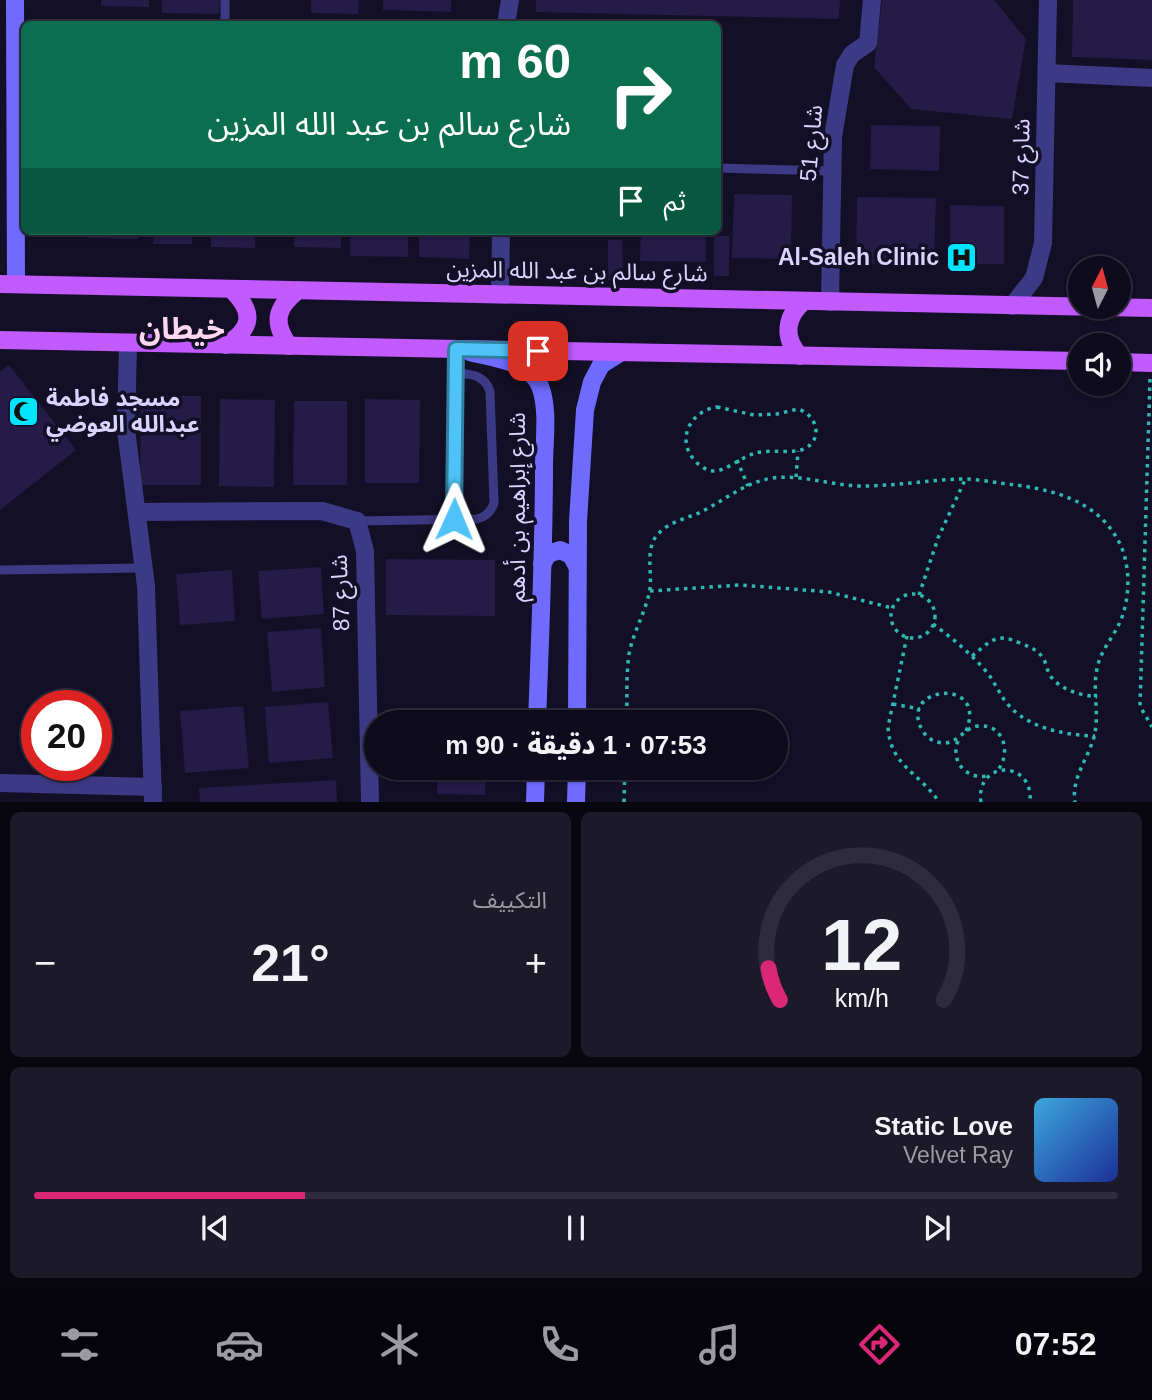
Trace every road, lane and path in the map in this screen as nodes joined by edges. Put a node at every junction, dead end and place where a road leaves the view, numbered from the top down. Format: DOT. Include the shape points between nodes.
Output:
graph roads {
  1 [pos="15,0"];
  2 [pos="225,0"];
  3 [pos="510,0"];
  4 [pos="872,0"];
  5 [pos="1048,0"];
  6 [pos="225,21"];
  7 [pos="506,21"];
  8 [pos="1047,73"];
  9 [pos="1152,78"];
  10 [pos="721,168"];
  11 [pos="832,172"];
  12 [pos="501,235"];
  13 [pos="8,284"];
  14 [pos="232,289"];
  15 [pos="297,291"];
  16 [pos="500,293"];
  17 [pos="804,301"];
  18 [pos="830,302"];
  19 [pos="1012,306"];
  20 [pos="1152,308"];
  21 [pos="0,340"];
  22 [pos="128,343"];
  23 [pos="226,345"];
  24 [pos="289,346"];
  25 [pos="456,349"];
  26 [pos="620,353"];
  27 [pos="800,356"];
  28 [pos="1068,361"];
  29 [pos="1131,362"];
  30 [pos="1151,363"];
  31 [pos="456,373"];
  32 [pos="798,451"];
  33 [pos="737,460"];
  34 [pos="796,478"];
  35 [pos="965,479"];
  36 [pos="748,486"];
  37 [pos="138,512"];
  38 [pos="454,519"];
  39 [pos="357,521"];
  40 [pos="542,564"];
  41 [pos="578,566"];
  42 [pos="144,568"];
  43 [pos="0,570"];
  44 [pos="650,591"];
  45 [pos="919,595"];
  46 [pos="892,608"];
  47 [pos="933,624"];
  48 [pos="906,636"];
  49 [pos="972,656"];
  50 [pos="1097,697"];
  51 [pos="893,704"];
  52 [pos="920,709"];
  53 [pos="537,710"];
  54 [pos="577,710"];
  55 [pos="627,710"];
  56 [pos="1152,727"];
  57 [pos="966,731"];
  58 [pos="1095,736"];
  59 [pos="958,738"];
  60 [pos="997,771"];
  61 [pos="990,775"];
  62 [pos="536,780"];
  63 [pos="576,780"];
  64 [pos="625,780"];
  65 [pos="0,783"];
  66 [pos="153,794"];
  67 [pos="370,802"];
  68 [pos="535,802"];
  69 [pos="576,802"];
  70 [pos="624,802"];
  71 [pos="939,802"];
  72 [pos="981,802"];
  73 [pos="1030,802"];
  74 [pos="1075,802"];
  1 -- 13 [label="street"];
  2 -- 6 [label="lane"];
  3 -- 7 [label="street"];
  4 -- 11 [label="street, 51 شارع" via="868,43 845,65"];
  5 -- 8 [label="street, شارع 37"];
  8 -- 9 [label="street"];
  8 -- 19 [label="street, شارع 37" via="1043,243 1034,278"];
  10 -- 11 [label="lane"];
  11 -- 18 [label="street, 51 شارع"];
  12 -- 16 [label="street"];
  13 -- 14 [label="main road, شارع سالم بن عبد الله المزين"];
  14 -- 15 [label="main road, شارع سالم بن عبد الله المزين"];
  14 -- 23 [label="main road" via="244,302 248,319 241,335"];
  15 -- 16 [label="main road, شارع سالم بن عبد الله المزين"];
  15 -- 24 [label="main road" via="284,302 278,317 280,333"];
  16 -- 17 [label="main road, شارع سالم بن عبد الله المزين"];
  17 -- 18 [label="main road, شارع سالم بن عبد الله المزين"];
  17 -- 27 [label="main road" via="793,312 788,327 790,343"];
  18 -- 19 [label="main road, شارع سالم بن عبد الله المزين"];
  19 -- 20 [label="main road, شارع سالم بن عبد الله المزين"];
  21 -- 22 [label="main road"];
  22 -- 23 [label="main road"];
  22 -- 37 [label="street" via="126,430"];
  23 -- 24 [label="main road"];
  24 -- 25 [label="main road"];
  25 -- 26 [label="main road"];
  25 -- 31 [label="lane"];
  25 -- 40 [label="street, شارع إبراهيم بن أدهم" via="515,364 540,385 544,413"];
  26 -- 27 [label="main road"];
  26 -- 41 [label="street" via="601,365 585,410"];
  27 -- 28 [label="main road"];
  29 -- 30 [label="main road"];
  30 -- 56 [label="path" via="1140,706"];
  31 -- 38 [label="lane"];
  31 -- 38 [label="lane" via="478,376 490,391 494,503 483,518"];
  32 -- 33 [label="path" via="756,453"];
  32 -- 33 [label="path" via="811,444 817,430 811,416 798,408 754,415 717,407 696,415 686,436 692,458 704,468 719,471"];
  32 -- 34 [label="path"];
  33 -- 36 [label="path"];
  34 -- 35 [label="path" via="862,486"];
  34 -- 36 [label="path"];
  35 -- 45 [label="path"];
  35 -- 50 [label="path" via="1031,485 1060,494 1111,526 1128,572 1127,597 1121,621 1101,654"];
  36 -- 44 [label="path" via="657,535 651,547"];
  37 -- 39 [label="street, شارع 87" via="322,511"];
  37 -- 42 [label="street"];
  38 -- 39 [label="lane"];
  39 -- 67 [label="street, شارع 87" via="365,551"];
  40 -- 41 [label="street" via="548,554 560,550 571,555"];
  40 -- 53 [label="street, شارع إبراهيم بن أدهم"];
  41 -- 54 [label="street"];
  42 -- 43 [label="lane"];
  42 -- 66 [label="street"];
  44 -- 46 [label="path" via="752,586 829,592"];
  44 -- 55 [label="path" via="629,656"];
  45 -- 46 [label="path" via="906,594"];
  45 -- 47 [label="path" via="931,603"];
  46 -- 48 [label="path" via="891,622"];
  47 -- 48 [label="path" via="922,635"];
  47 -- 49 [label="path"];
  48 -- 51 [label="path"];
  49 -- 50 [label="path" via="992,640 1010,638 1040,654 1049,676 1059,685"];
  49 -- 58 [label="path" via="1008,704 1027,718 1048,729"];
  50 -- 58 [label="path"];
  51 -- 52 [label="path"];
  51 -- 71 [label="path" via="888,727 892,750"];
  52 -- 57 [label="path" via="931,696 955,695 970,714"];
  52 -- 59 [label="path" via="920,725 929,738 944,743"];
  57 -- 59 [label="path"];
  57 -- 60 [label="path" via="982,726 998,733 1006,756"];
  58 -- 74 [label="path" via="1076,780"];
  59 -- 61 [label="path" via="955,754 961,768 974,776"];
  60 -- 61 [label="path"];
  60 -- 73 [label="path" via="1022,776 1031,791"];
  61 -- 72 [label="path" via="980,790"];
  62 -- 68 [label="street"];
  63 -- 69 [label="street"];
  64 -- 70 [label="path"];
  65 -- 66 [label="street"];
}
